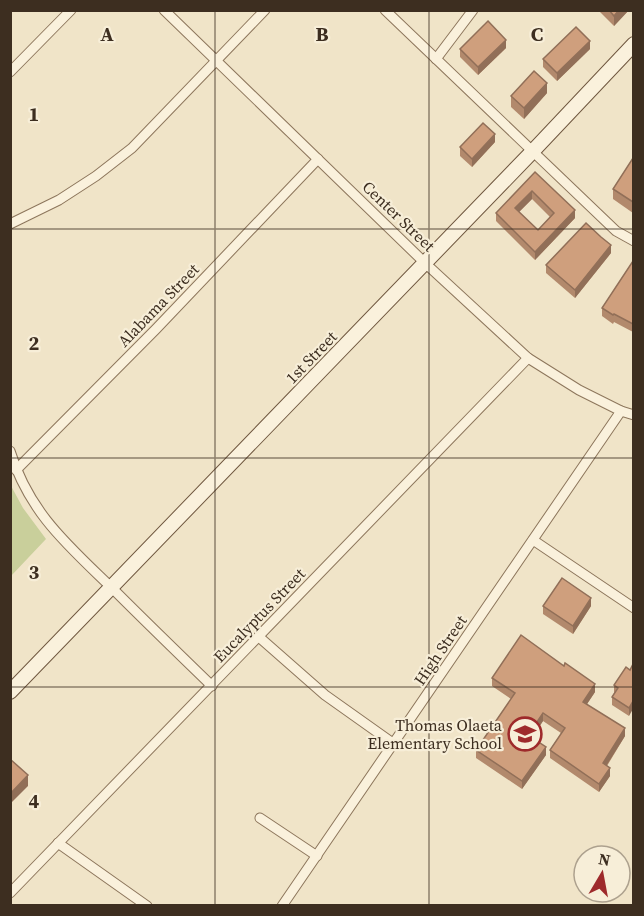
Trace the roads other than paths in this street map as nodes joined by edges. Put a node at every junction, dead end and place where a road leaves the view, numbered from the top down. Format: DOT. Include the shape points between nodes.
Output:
graph roads {
  1 [pos="71,10"];
  2 [pos="164,10"];
  3 [pos="265,10"];
  4 [pos="385,10"];
  5 [pos="473,10"];
  6 [pos="633,44"];
  7 [pos="436,59"];
  8 [pos="216,62"];
  9 [pos="10,72"];
  10 [pos="532,152"];
  11 [pos="318,159"];
  12 [pos="10,224"];
  13 [pos="633,241"];
  14 [pos="425,263"];
  15 [pos="528,358"];
  16 [pos="621,411"];
  17 [pos="633,415"];
  18 [pos="10,450"];
  19 [pos="16,470"];
  20 [pos="533,540"];
  21 [pos="111,587"];
  22 [pos="633,608"];
  23 [pos="259,637"];
  24 [pos="212,686"];
  25 [pos="10,692"];
  26 [pos="394,744"];
  27 [pos="260,818"];
  28 [pos="58,843"];
  29 [pos="316,856"];
  30 [pos="10,893"];
  31 [pos="147,906"];
  32 [pos="282,906"];
  1 -- 9 [label="street"];
  2 -- 8 [label="street, Center Street"];
  3 -- 8 [label="street"];
  4 -- 7 [label="street"];
  5 -- 7 [label="street"];
  6 -- 10 [label="street, 1st Street"];
  7 -- 10 [label="street"];
  8 -- 11 [label="street, Center Street"];
  8 -- 12 [label="street" via="132,148 59,200"];
  10 -- 13 [label="street" via="616,231"];
  10 -- 14 [label="street, 1st Street"];
  11 -- 14 [label="street, Center Street"];
  11 -- 19 [label="street, Alabama Street"];
  14 -- 15 [label="street, Center Street"];
  14 -- 21 [label="street, 1st Street"];
  15 -- 16 [label="street, Center Street"];
  15 -- 23 [label="street, Eucalyptus Street"];
  16 -- 17 [label="street, Center Street"];
  16 -- 20 [label="street, High Street"];
  18 -- 19 [label="street"];
  19 -- 21 [label="street" via="45,520"];
  20 -- 22 [label="street"];
  20 -- 26 [label="street, High Street"];
  21 -- 24 [label="street"];
  21 -- 25 [label="street, 1st Street"];
  23 -- 24 [label="street, Eucalyptus Street"];
  23 -- 26 [label="street" via="325,695"];
  24 -- 28 [label="street, Eucalyptus Street"];
  26 -- 29 [label="street, High Street"];
  27 -- 29 [label="street"];
  28 -- 30 [label="street, Eucalyptus Street"];
  28 -- 31 [label="street"];
  29 -- 32 [label="street, High Street"];
}
